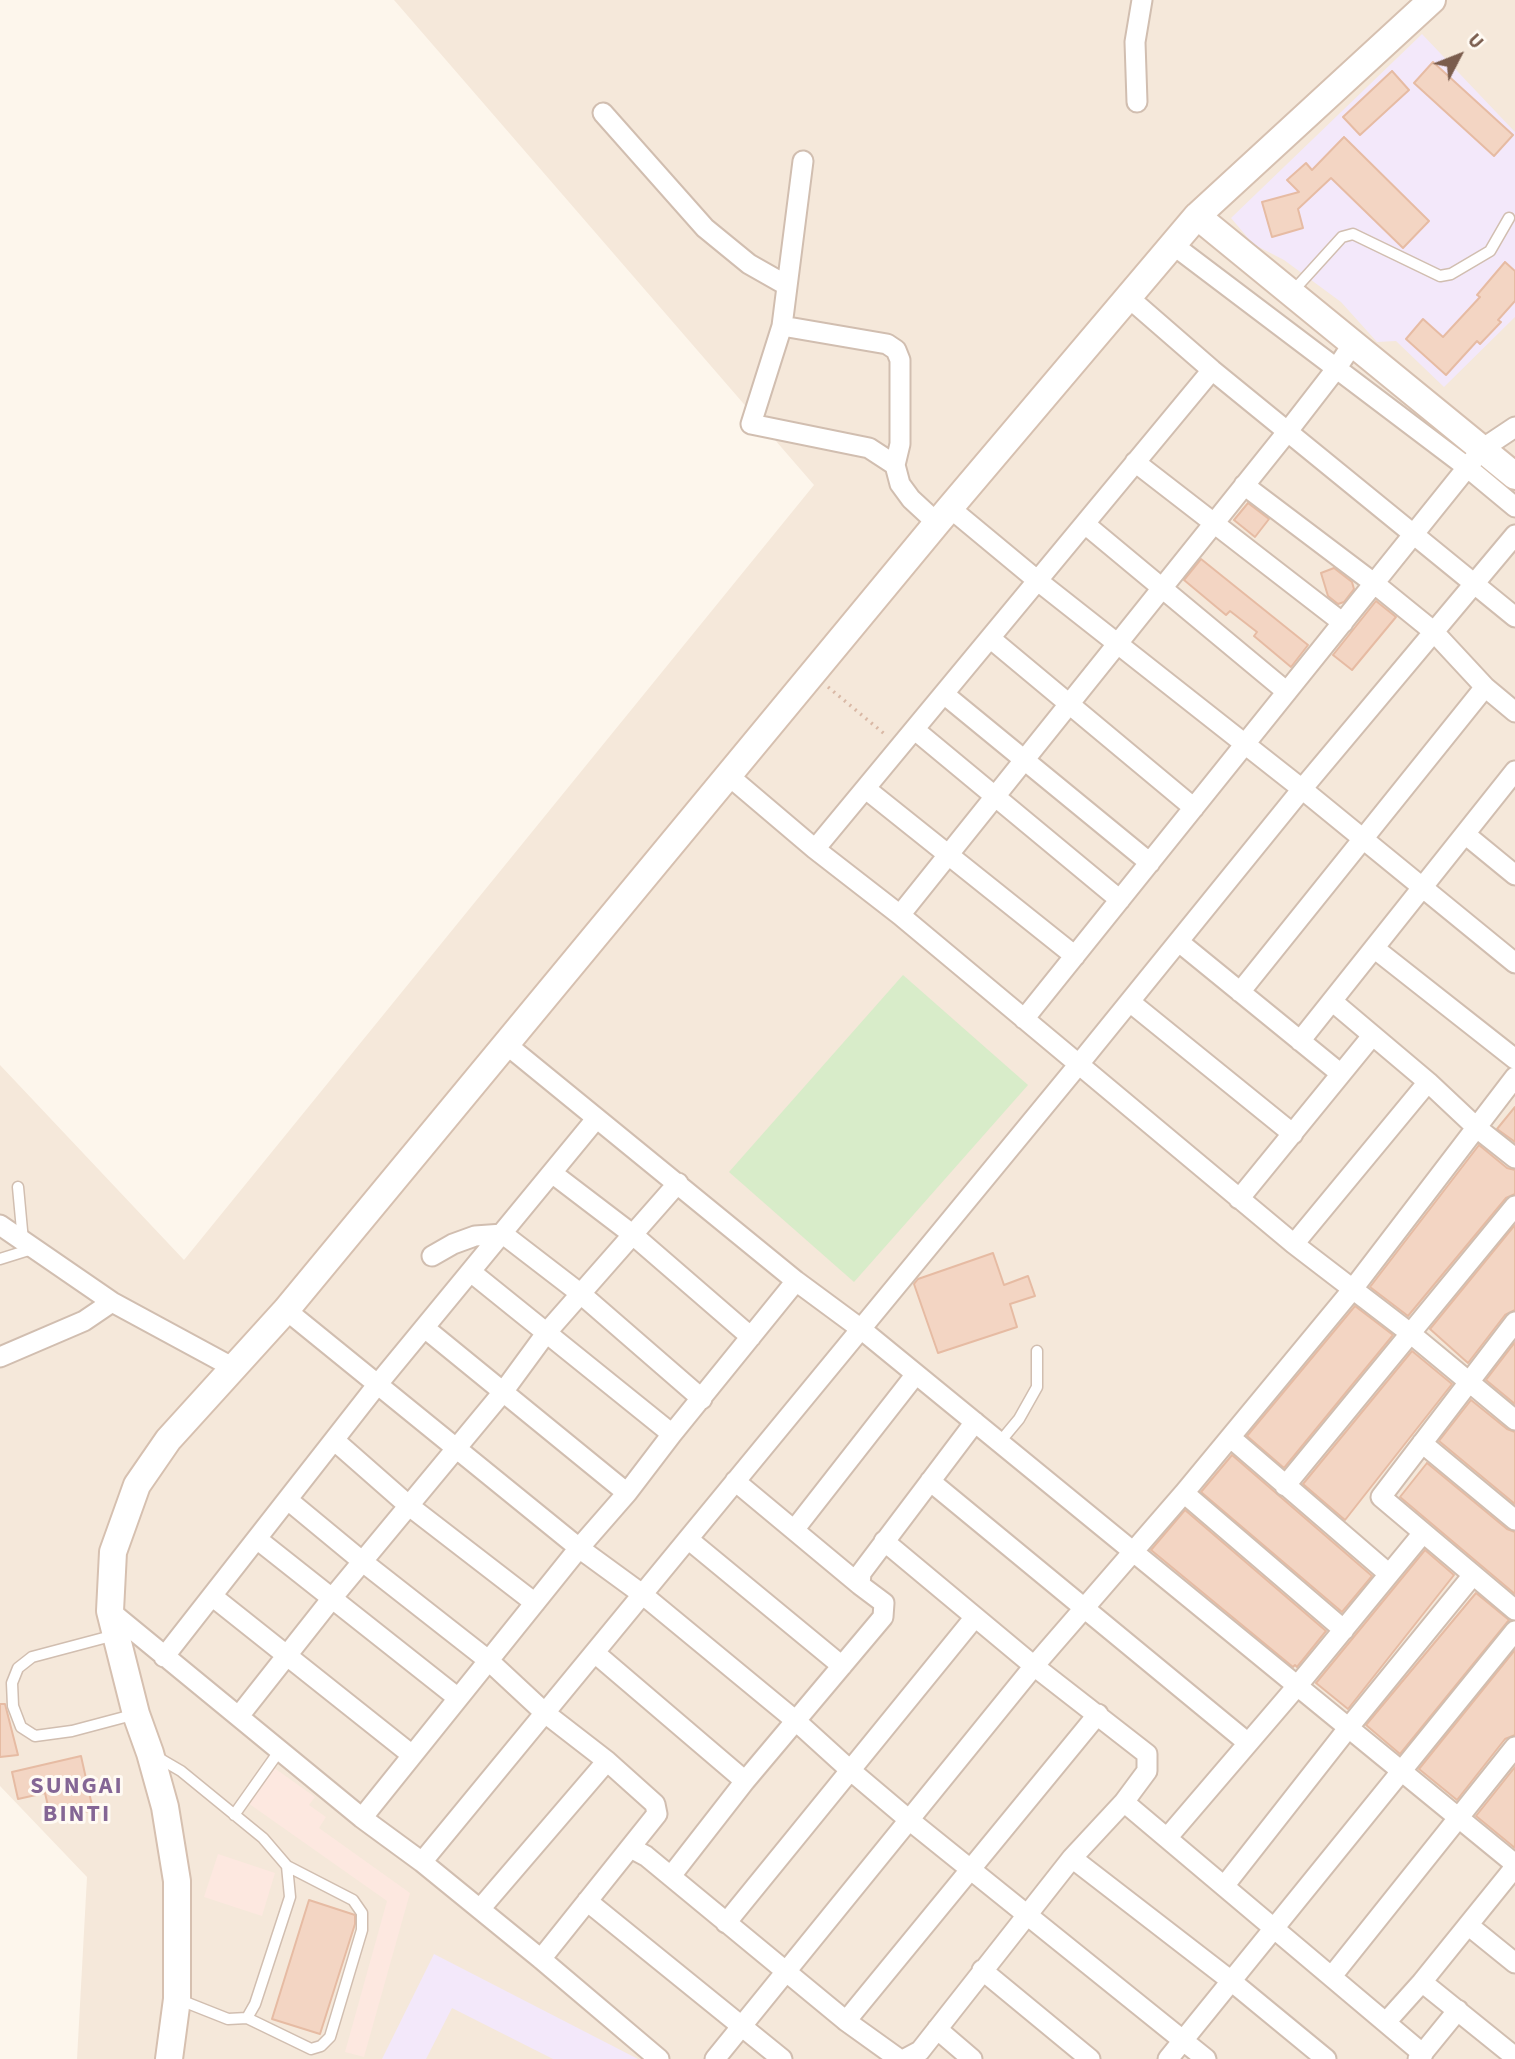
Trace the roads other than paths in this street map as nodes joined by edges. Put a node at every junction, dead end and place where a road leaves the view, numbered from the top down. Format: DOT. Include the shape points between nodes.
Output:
graph roads {
  1 [pos="1142,0"];
  2 [pos="1432,0"];
  3 [pos="1136,102"];
  4 [pos="603,113"];
  5 [pos="803,161"];
  6 [pos="1196,216"];
  7 [pos="1509,218"];
  8 [pos="1172,244"];
  9 [pos="786,285"];
  10 [pos="1284,289"];
  11 [pos="1128,297"];
  12 [pos="1259,309"];
  13 [pos="782,326"];
  14 [pos="1352,345"];
  15 [pos="1336,369"];
  16 [pos="1212,370"];
  17 [pos="1515,427"];
  18 [pos="1289,431"];
  19 [pos="1475,458"];
  20 [pos="1135,462"];
  21 [pos="894,465"];
  22 [pos="1515,476"];
  23 [pos="1244,485"];
  24 [pos="1515,506"];
  25 [pos="944,515"];
  26 [pos="1215,522"];
  27 [pos="1085,524"];
  28 [pos="1413,535"];
  29 [pos="1515,535"];
  30 [pos="1038,580"];
  31 [pos="1474,582"];
  32 [pos="1375,584"];
  33 [pos="1163,587"];
  34 [pos="1515,617"];
  35 [pos="1343,623"];
  36 [pos="1433,631"];
  37 [pos="990,638"];
  38 [pos="1118,643"];
  39 [pos="1485,687"];
  40 [pos="1287,692"];
  41 [pos="944,694"];
  42 [pos="1070,703"];
  43 [pos="1515,712"];
  44 [pos="915,730"];
  45 [pos="1245,745"];
  46 [pos="1025,759"];
  47 [pos="1515,772"];
  48 [pos="729,776"];
  49 [pos="866,789"];
  50 [pos="1302,789"];
  51 [pos="996,796"];
  52 [pos="1194,808"];
  53 [pos="1465,834"];
  54 [pos="1363,839"];
  55 [pos="816,849"];
  56 [pos="949,854"];
  57 [pos="1150,863"];
  58 [pos="1515,875"];
  59 [pos="1423,887"];
  60 [pos="1120,901"];
  61 [pos="900,915"];
  62 [pos="1179,942"];
  63 [pos="1374,948"];
  64 [pos="1075,956"];
  65 [pos="1515,963"];
  66 [pos="1240,992"];
  67 [pos="1130,1002"];
  68 [pos="1332,1002"];
  69 [pos="1024,1019"];
  70 [pos="1372,1036"];
  71 [pos="1300,1041"];
  72 [pos="507,1045"];
  73 [pos="1515,1059"];
  74 [pos="1079,1064"];
  75 [pos="1341,1074"];
  76 [pos="1515,1077"];
  77 [pos="1428,1082"];
  78 [pos="596,1119"];
  79 [pos="1477,1128"];
  80 [pos="1293,1134"];
  81 [pos="1515,1158"];
  82 [pos="552,1173"];
  83 [pos="678,1183"];
  84 [pos="18,1187"];
  85 [pos="1239,1199"];
  86 [pos="1515,1206"];
  87 [pos="0,1225"];
  88 [pos="503,1234"];
  89 [pos="632,1234"];
  90 [pos="1294,1244"];
  91 [pos="27,1245"];
  92 [pos="432,1256"];
  93 [pos="0,1259"];
  94 [pos="471,1272"];
  95 [pos="796,1281"];
  96 [pos="1352,1290"];
  97 [pos="581,1294"];
  98 [pos="113,1302"];
  99 [pos="286,1310"];
  100 [pos="1515,1322"];
  101 [pos="426,1329"];
  102 [pos="861,1329"];
  103 [pos="547,1332"];
  104 [pos="1410,1333"];
  105 [pos="751,1337"];
  106 [pos="1037,1352"];
  107 [pos="0,1357"];
  108 [pos="232,1367"];
  109 [pos="916,1374"];
  110 [pos="1468,1381"];
  111 [pos="377,1385"];
  112 [pos="503,1392"];
  113 [pos="702,1398"];
  114 [pos="1515,1420"];
  115 [pos="975,1422"];
  116 [pos="672,1433"];
  117 [pos="1230,1438"];
  118 [pos="334,1440"];
  119 [pos="999,1443"];
  120 [pos="1422,1443"];
  121 [pos="456,1448"];
  122 [pos="735,1481"];
  123 [pos="930,1481"];
  124 [pos="1285,1486"];
  125 [pos="627,1493"];
  126 [pos="1184,1493"];
  127 [pos="288,1500"];
  128 [pos="408,1505"];
  129 [pos="1515,1520"];
  130 [pos="794,1530"];
  131 [pos="1423,1533"];
  132 [pos="257,1539"];
  133 [pos="688,1539"];
  134 [pos="884,1541"];
  135 [pos="579,1548"];
  136 [pos="1133,1552"];
  137 [pos="363,1562"];
  138 [pos="1389,1574"];
  139 [pos="1473,1575"];
  140 [pos="860,1585"];
  141 [pos="642,1594"];
  142 [pos="212,1596"];
  143 [pos="332,1597"];
  144 [pos="535,1603"];
  145 [pos="1084,1608"];
  146 [pos="1515,1610"];
  147 [pos="975,1618"];
  148 [pos="113,1623"];
  149 [pos="1344,1630"];
  150 [pos="1515,1631"];
  151 [pos="595,1653"];
  152 [pos="285,1656"];
  153 [pos="164,1657"];
  154 [pos="488,1660"];
  155 [pos="842,1666"];
  156 [pos="1034,1666"];
  157 [pos="1298,1685"];
  158 [pos="458,1698"];
  159 [pos="545,1713"];
  160 [pos="1098,1713"];
  161 [pos="136,1714"];
  162 [pos="239,1716"];
  163 [pos="796,1721"];
  164 [pos="1349,1727"];
  165 [pos="1248,1743"];
  166 [pos="1515,1747"];
  167 [pos="280,1750"];
  168 [pos="150,1753"];
  169 [pos="412,1755"];
  170 [pos="607,1760"];
  171 [pos="850,1770"];
  172 [pos="1401,1770"];
  173 [pos="745,1781"];
  174 [pos="1124,1802"];
  175 [pos="234,1815"];
  176 [pos="362,1818"];
  177 [pos="908,1819"];
  178 [pos="1458,1819"];
  179 [pos="1167,1838"];
  180 [pos="631,1849"];
  181 [pos="1072,1858"];
  182 [pos="422,1862"];
  183 [pos="287,1866"];
  184 [pos="1515,1866"];
  185 [pos="972,1868"];
  186 [pos="671,1876"];
  187 [pos="1225,1885"];
  188 [pos="587,1901"];
  189 [pos="480,1909"];
  190 [pos="1028,1916"];
  191 [pos="726,1923"];
  192 [pos="1468,1925"];
  193 [pos="1275,1927"];
  194 [pos="541,1959"];
  195 [pos="1515,1963"];
  196 [pos="982,1970"];
  197 [pos="787,1971"];
  198 [pos="1332,1976"];
  199 [pos="1230,1980"];
  200 [pos="1422,1982"];
  201 [pos="177,1999"];
  202 [pos="1458,2010"];
  203 [pos="247,2018"];
  204 [pos="846,2021"];
  205 [pos="1387,2021"];
  206 [pos="742,2026"];
  207 [pos="937,2029"];
  208 [pos="1183,2040"];
  209 [pos="1420,2056"];
  210 [pos="1515,2057"];
  211 [pos="169,2059"];
  212 [pos="659,2059"];
  213 [pos="715,2059"];
  214 [pos="782,2059"];
  215 [pos="899,2059"];
  216 [pos="905,2059"];
  217 [pos="972,2059"];
  218 [pos="1090,2059"];
  219 [pos="1168,2059"];
  220 [pos="1206,2059"];
  221 [pos="1326,2059"];
  1 -- 3 [label="street" via="1135,42"];
  2 -- 6 [label="street"];
  4 -- 9 [label="street" via="705,228 749,264"];
  5 -- 9 [label="street"];
  6 -- 8 [label="street"];
  6 -- 10 [label="street"];
  7 -- 10 [label="lane" via="1490,251 1451,274 1440,276 1353,234 1342,237"];
  8 -- 11 [label="street"];
  8 -- 12 [label="street"];
  9 -- 13 [label="street"];
  10 -- 12 [label="street"];
  10 -- 14 [label="street"];
  11 -- 16 [label="street"];
  11 -- 25 [label="street"];
  12 -- 15 [label="street"];
  13 -- 21 [label="street" via="887,344 896,350 900,360 900,444"];
  13 -- 21 [label="street" via="751,424 869,448"];
  14 -- 15 [label="street"];
  14 -- 19 [label="street"];
  15 -- 18 [label="street"];
  15 -- 19 [label="street"];
  16 -- 18 [label="street"];
  16 -- 20 [label="street"];
  17 -- 19 [label="street"];
  18 -- 23 [label="street"];
  18 -- 28 [label="street"];
  19 -- 22 [label="street"];
  19 -- 24 [label="street"];
  19 -- 28 [label="street"];
  20 -- 26 [label="street"];
  20 -- 27 [label="street"];
  21 -- 25 [label="street" via="911,499"];
  23 -- 26 [label="street"];
  23 -- 32 [label="street"];
  25 -- 30 [label="street"];
  25 -- 48 [label="street"];
  26 -- 33 [label="street"];
  26 -- 35 [label="street"];
  27 -- 30 [label="street"];
  27 -- 33 [label="street"];
  28 -- 31 [label="street"];
  28 -- 32 [label="street"];
  29 -- 31 [label="street"];
  30 -- 37 [label="street"];
  30 -- 38 [label="street"];
  31 -- 34 [label="street"];
  31 -- 36 [label="street"];
  32 -- 35 [label="street"];
  32 -- 36 [label="street"];
  33 -- 38 [label="street"];
  33 -- 40 [label="street"];
  35 -- 40 [label="street"];
  36 -- 39 [label="street"];
  36 -- 50 [label="street"];
  37 -- 41 [label="street"];
  37 -- 42 [label="street"];
  38 -- 42 [label="street"];
  38 -- 45 [label="street"];
  39 -- 43 [label="street"];
  39 -- 54 [label="street"];
  40 -- 45 [label="street"];
  41 -- 44 [label="street"];
  41 -- 46 [label="street"];
  42 -- 46 [label="street"];
  42 -- 52 [label="street"];
  44 -- 49 [label="street"];
  44 -- 51 [label="street"];
  45 -- 50 [label="street"];
  45 -- 52 [label="street"];
  46 -- 51 [label="street"];
  46 -- 57 [label="street"];
  47 -- 53 [label="street"];
  48 -- 55 [label="street"];
  48 -- 72 [label="street"];
  49 -- 55 [label="street"];
  49 -- 56 [label="street"];
  50 -- 54 [label="street"];
  50 -- 62 [label="street"];
  51 -- 56 [label="street"];
  51 -- 60 [label="street"];
  52 -- 57 [label="street"];
  53 -- 58 [label="street"];
  53 -- 59 [label="street"];
  54 -- 59 [label="street"];
  54 -- 66 [label="street"];
  55 -- 61 [label="street"];
  56 -- 61 [label="street"];
  56 -- 64 [label="street"];
  57 -- 60 [label="street"];
  59 -- 63 [label="street"];
  59 -- 65 [label="street"];
  60 -- 64 [label="street"];
  61 -- 69 [label="street"];
  62 -- 66 [label="street"];
  62 -- 67 [label="street"];
  63 -- 68 [label="street"];
  63 -- 73 [label="street"];
  64 -- 69 [label="street"];
  66 -- 71 [label="street"];
  67 -- 74 [label="street"];
  67 -- 80 [label="street"];
  68 -- 70 [label="street"];
  68 -- 71 [label="street"];
  69 -- 74 [label="street"];
  70 -- 75 [label="street"];
  70 -- 77 [label="street"];
  71 -- 75 [label="street"];
  72 -- 78 [label="street"];
  72 -- 99 [label="street"];
  74 -- 85 [label="street"];
  74 -- 102 [label="street"];
  75 -- 80 [label="street"];
  76 -- 79 [label="street"];
  77 -- 79 [label="street"];
  77 -- 90 [label="street"];
  78 -- 82 [label="street"];
  78 -- 83 [label="street"];
  79 -- 81 [label="street"];
  79 -- 96 [label="street"];
  80 -- 85 [label="street"];
  82 -- 88 [label="street"];
  82 -- 89 [label="street"];
  83 -- 89 [label="street"];
  83 -- 95 [label="street"];
  84 -- 91 [label="lane"];
  85 -- 90 [label="street"];
  86 -- 104 [label="street"];
  87 -- 91 [label="street"];
  88 -- 92 [label="street" via="475,1236"];
  88 -- 94 [label="street"];
  88 -- 97 [label="street"];
  89 -- 97 [label="street"];
  89 -- 105 [label="street"];
  90 -- 96 [label="street"];
  91 -- 93 [label="lane"];
  91 -- 98 [label="street"];
  94 -- 101 [label="street"];
  94 -- 103 [label="street"];
  95 -- 102 [label="street"];
  95 -- 105 [label="street"];
  96 -- 104 [label="street"];
  96 -- 117 [label="street"];
  97 -- 103 [label="street"];
  97 -- 113 [label="street"];
  98 -- 107 [label="street" via="84,1321"];
  98 -- 108 [label="street"];
  99 -- 108 [label="street"];
  99 -- 111 [label="street"];
  100 -- 110 [label="street"];
  101 -- 111 [label="street"];
  101 -- 112 [label="street"];
  102 -- 109 [label="street"];
  102 -- 122 [label="street"];
  103 -- 112 [label="street"];
  103 -- 116 [label="street"];
  104 -- 110 [label="street"];
  104 -- 124 [label="street"];
  105 -- 113 [label="street"];
  106 -- 119 [label="lane" via="1037,1387"];
  108 -- 148 [label="street" via="168,1440 137,1485 114,1552"];
  109 -- 115 [label="street"];
  109 -- 130 [label="street"];
  110 -- 114 [label="street"];
  110 -- 120 [label="street"];
  111 -- 118 [label="street"];
  111 -- 121 [label="street"];
  112 -- 121 [label="street"];
  112 -- 125 [label="street"];
  113 -- 116 [label="street"];
  115 -- 119 [label="street"];
  115 -- 123 [label="street"];
  116 -- 125 [label="street"];
  117 -- 124 [label="street"];
  117 -- 126 [label="street"];
  118 -- 127 [label="street"];
  118 -- 128 [label="street"];
  119 -- 136 [label="street"];
  120 -- 129 [label="street"];
  120 -- 131 [label="street" via="1381,1497"];
  121 -- 128 [label="street"];
  121 -- 135 [label="street"];
  122 -- 130 [label="street"];
  122 -- 133 [label="street"];
  123 -- 134 [label="street"];
  123 -- 145 [label="street"];
  124 -- 138 [label="street"];
  125 -- 135 [label="street"];
  126 -- 136 [label="street"];
  126 -- 149 [label="street"];
  127 -- 132 [label="street"];
  127 -- 137 [label="street"];
  128 -- 137 [label="street"];
  128 -- 144 [label="street"];
  130 -- 140 [label="street"];
  131 -- 138 [label="street"];
  131 -- 139 [label="street"];
  132 -- 142 [label="street"];
  132 -- 143 [label="street"];
  133 -- 141 [label="street"];
  133 -- 155 [label="street"];
  134 -- 140 [label="street" via="861,1573"];
  134 -- 147 [label="street"];
  135 -- 141 [label="street"];
  135 -- 144 [label="street"];
  136 -- 145 [label="street"];
  136 -- 157 [label="street"];
  137 -- 143 [label="street"];
  137 -- 154 [label="street"];
  138 -- 149 [label="street"];
  139 -- 146 [label="street"];
  139 -- 164 [label="street"];
  140 -- 155 [label="street" via="884,1603 883,1617"];
  141 -- 151 [label="street"];
  141 -- 163 [label="street"];
  142 -- 152 [label="street"];
  142 -- 153 [label="street"];
  143 -- 152 [label="street"];
  143 -- 158 [label="street"];
  144 -- 154 [label="street"];
  145 -- 156 [label="street"];
  145 -- 165 [label="street"];
  147 -- 156 [label="street"];
  147 -- 171 [label="street"];
  148 -- 153 [label="street"];
  148 -- 161 [label="street"];
  148 -- 161 [label="lane" via="32,1657 18,1668 12,1683 13,1706 20,1727 35,1736"];
  149 -- 157 [label="street"];
  150 -- 172 [label="street"];
  151 -- 159 [label="street"];
  151 -- 173 [label="street"];
  152 -- 162 [label="street"];
  152 -- 169 [label="street"];
  153 -- 162 [label="street"];
  154 -- 158 [label="street"];
  154 -- 159 [label="street"];
  155 -- 163 [label="street"];
  156 -- 160 [label="street"];
  156 -- 177 [label="street"];
  157 -- 164 [label="street"];
  157 -- 165 [label="street"];
  158 -- 169 [label="street"];
  159 -- 170 [label="street"];
  159 -- 182 [label="street"];
  160 -- 174 [label="street" via="1147,1754 1147,1771"];
  160 -- 185 [label="street"];
  161 -- 168 [label="street"];
  162 -- 167 [label="street"];
  163 -- 171 [label="street"];
  163 -- 173 [label="street"];
  164 -- 172 [label="street"];
  164 -- 187 [label="street"];
  165 -- 179 [label="street"];
  166 -- 178 [label="street"];
  167 -- 175 [label="lane"];
  167 -- 176 [label="street"];
  168 -- 175 [label="lane" via="181,1771"];
  168 -- 201 [label="street" via="165,1807 177,1881"];
  169 -- 176 [label="street"];
  170 -- 180 [label="street" via="655,1804 657,1814"];
  170 -- 189 [label="street"];
  171 -- 177 [label="street"];
  171 -- 191 [label="street"];
  172 -- 178 [label="street"];
  172 -- 193 [label="street"];
  173 -- 186 [label="street"];
  174 -- 179 [label="street"];
  174 -- 181 [label="street"];
  175 -- 183 [label="lane" via="263,1838"];
  176 -- 182 [label="street"];
  177 -- 185 [label="street"];
  177 -- 197 [label="street"];
  178 -- 184 [label="street"];
  178 -- 198 [label="street"];
  179 -- 187 [label="street"];
  180 -- 186 [label="street"];
  180 -- 188 [label="street"];
  181 -- 190 [label="street"];
  181 -- 199 [label="street"];
  182 -- 189 [label="street"];
  183 -- 203 [label="lane" via="290,1897"];
  183 -- 203 [label="lane" via="353,1900 362,1913 362,1930 330,2037 321,2046 311,2049"];
  184 -- 192 [label="street"];
  185 -- 190 [label="street"];
  185 -- 204 [label="street"];
  186 -- 191 [label="street"];
  187 -- 193 [label="street"];
  188 -- 194 [label="street"];
  188 -- 206 [label="street"];
  189 -- 194 [label="street"];
  190 -- 196 [label="street"];
  190 -- 208 [label="street"];
  191 -- 197 [label="street"];
  192 -- 195 [label="street"];
  192 -- 200 [label="street"];
  193 -- 198 [label="street"];
  193 -- 199 [label="street"];
  194 -- 212 [label="street"];
  196 -- 207 [label="street"];
  196 -- 218 [label="street"];
  197 -- 204 [label="street"];
  197 -- 206 [label="street"];
  198 -- 205 [label="street"];
  199 -- 208 [label="street"];
  199 -- 221 [label="street"];
  200 -- 202 [label="street"];
  200 -- 205 [label="street"];
  201 -- 203 [label="lane" via="228,2019"];
  201 -- 211 [label="street"];
  202 -- 209 [label="street"];
  202 -- 210 [label="street"];
  204 -- 215 [label="street"];
  205 -- 209 [label="street"];
  206 -- 213 [label="street"];
  206 -- 214 [label="street"];
  207 -- 216 [label="street" via="920,2051"];
  207 -- 217 [label="street"];
  208 -- 219 [label="street"];
  208 -- 220 [label="street"];
}
